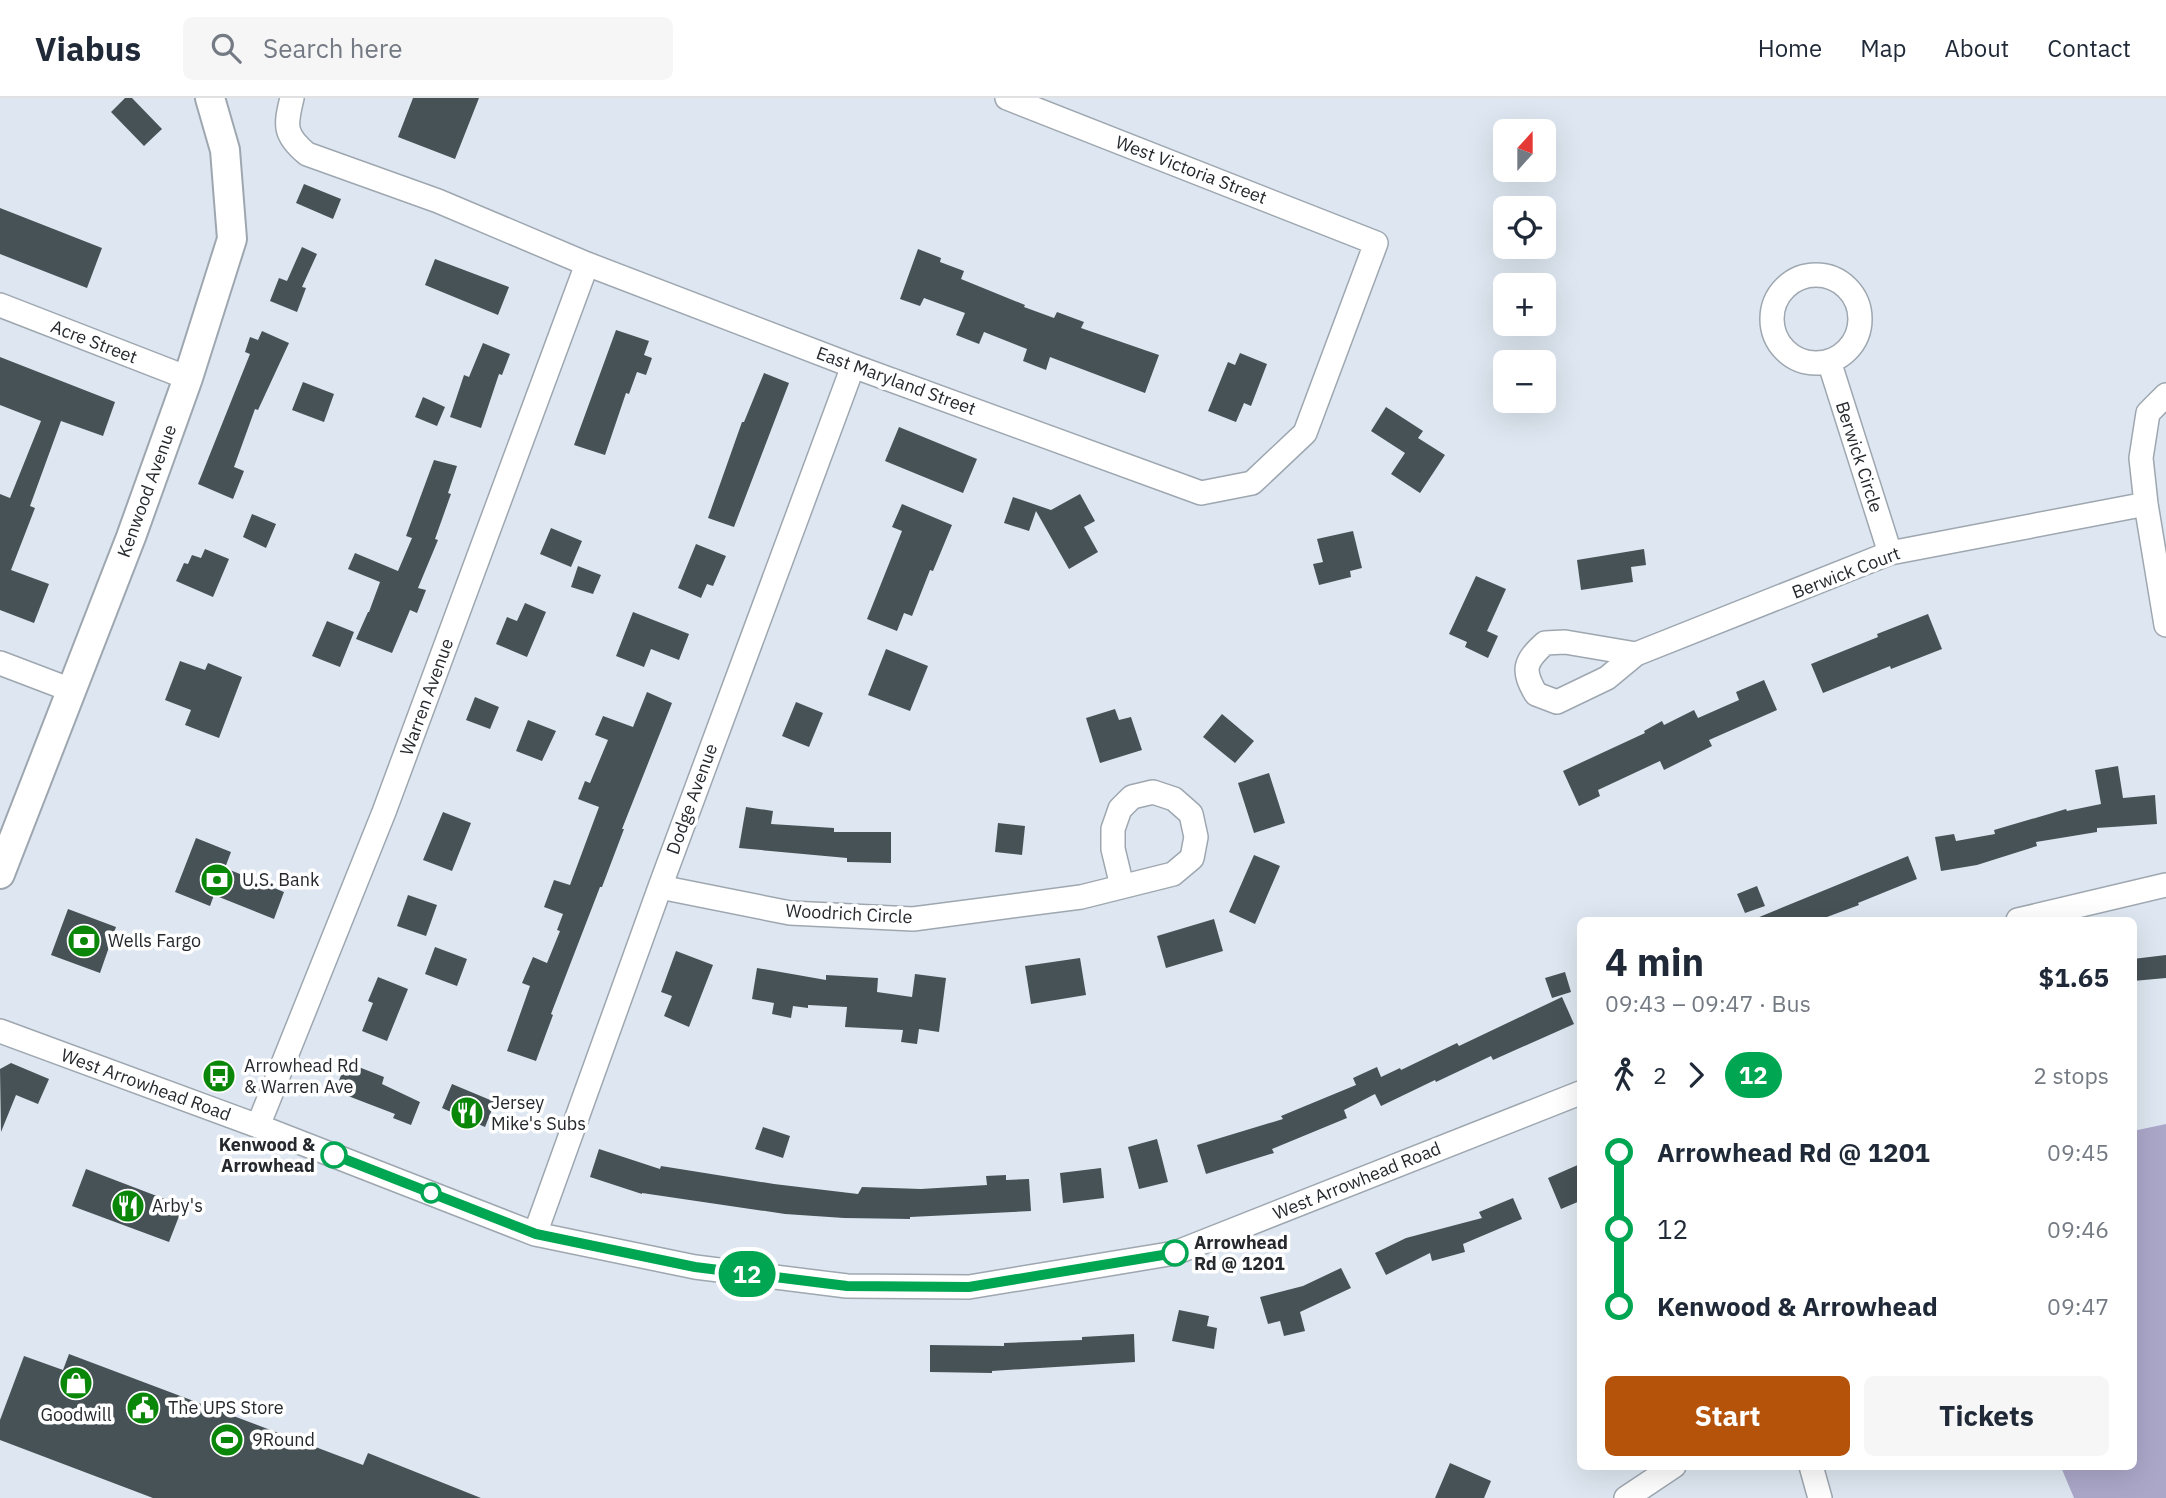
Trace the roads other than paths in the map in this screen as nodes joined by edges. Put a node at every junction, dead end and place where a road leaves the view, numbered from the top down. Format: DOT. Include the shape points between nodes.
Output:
graph roads {
  1 [pos="210,98"];
  2 [pos="292,98"];
  3 [pos="1007,98"];
  4 [pos="1376,243"];
  5 [pos="587,264"];
  6 [pos="0,305"];
  7 [pos="1829,361"];
  8 [pos="853,366"];
  9 [pos="188,378"];
  10 [pos="2166,395"];
  11 [pos="2146,504"];
  12 [pos="1890,553"];
  13 [pos="2166,625"];
  14 [pos="1636,654"];
  15 [pos="0,663"];
  16 [pos="71,690"];
  17 [pos="0,874"];
  18 [pos="1122,886"];
  19 [pos="2166,886"];
  20 [pos="660,887"];
  21 [pos="2031,917"];
  22 [pos="0,1031"];
  23 [pos="1577,1094"];
  24 [pos="258,1126"];
  25 [pos="536,1234"];
  26 [pos="1668,1470"];
  27 [pos="1812,1470"];
  28 [pos="1626,1498"];
  29 [pos="1820,1498"];
  1 -- 9 [label="main road, Kenwood Avenue" via="225,150 232,239"];
  2 -- 5 [label="street, East Maryland Street" via="286,121 291,141 307,154 438,201"];
  3 -- 4 [label="street, West Victoria Street"];
  4 -- 8 [label="street, East Maryland Street" via="1306,433 1252,483 1201,493"];
  5 -- 8 [label="street, East Maryland Street"];
  5 -- 24 [label="street, Warren Avenue" via="384,811"];
  6 -- 9 [label="street, Acre Street"];
  7 -- 12 [label="street, Berwick Circle"];
  8 -- 20 [label="street, Dodge Avenue"];
  9 -- 16 [label="main road, Kenwood Avenue"];
  10 -- 11 [label="street" via="2148,414 2141,458"];
  11 -- 12 [label="street, Berwick Court"];
  11 -- 13 [label="street"];
  12 -- 14 [label="street, Berwick Court"];
  15 -- 16 [label="street"];
  16 -- 17 [label="main road, Kenwood Avenue"];
  18 -- 20 [label="street, Woodrich Circle" via="1081,897 913,919 790,913"];
  19 -- 21 [label="street"];
  20 -- 25 [label="street, Dodge Avenue"];
  22 -- 24 [label="street, West Arrowhead Road"];
  23 -- 25 [label="street, West Arrowhead Road" via="1175,1253 969,1287 847,1286 709,1269"];
  24 -- 25 [label="street, West Arrowhead Road"];
  26 -- 28 [label="street"];
  27 -- 29 [label="street"];
}
